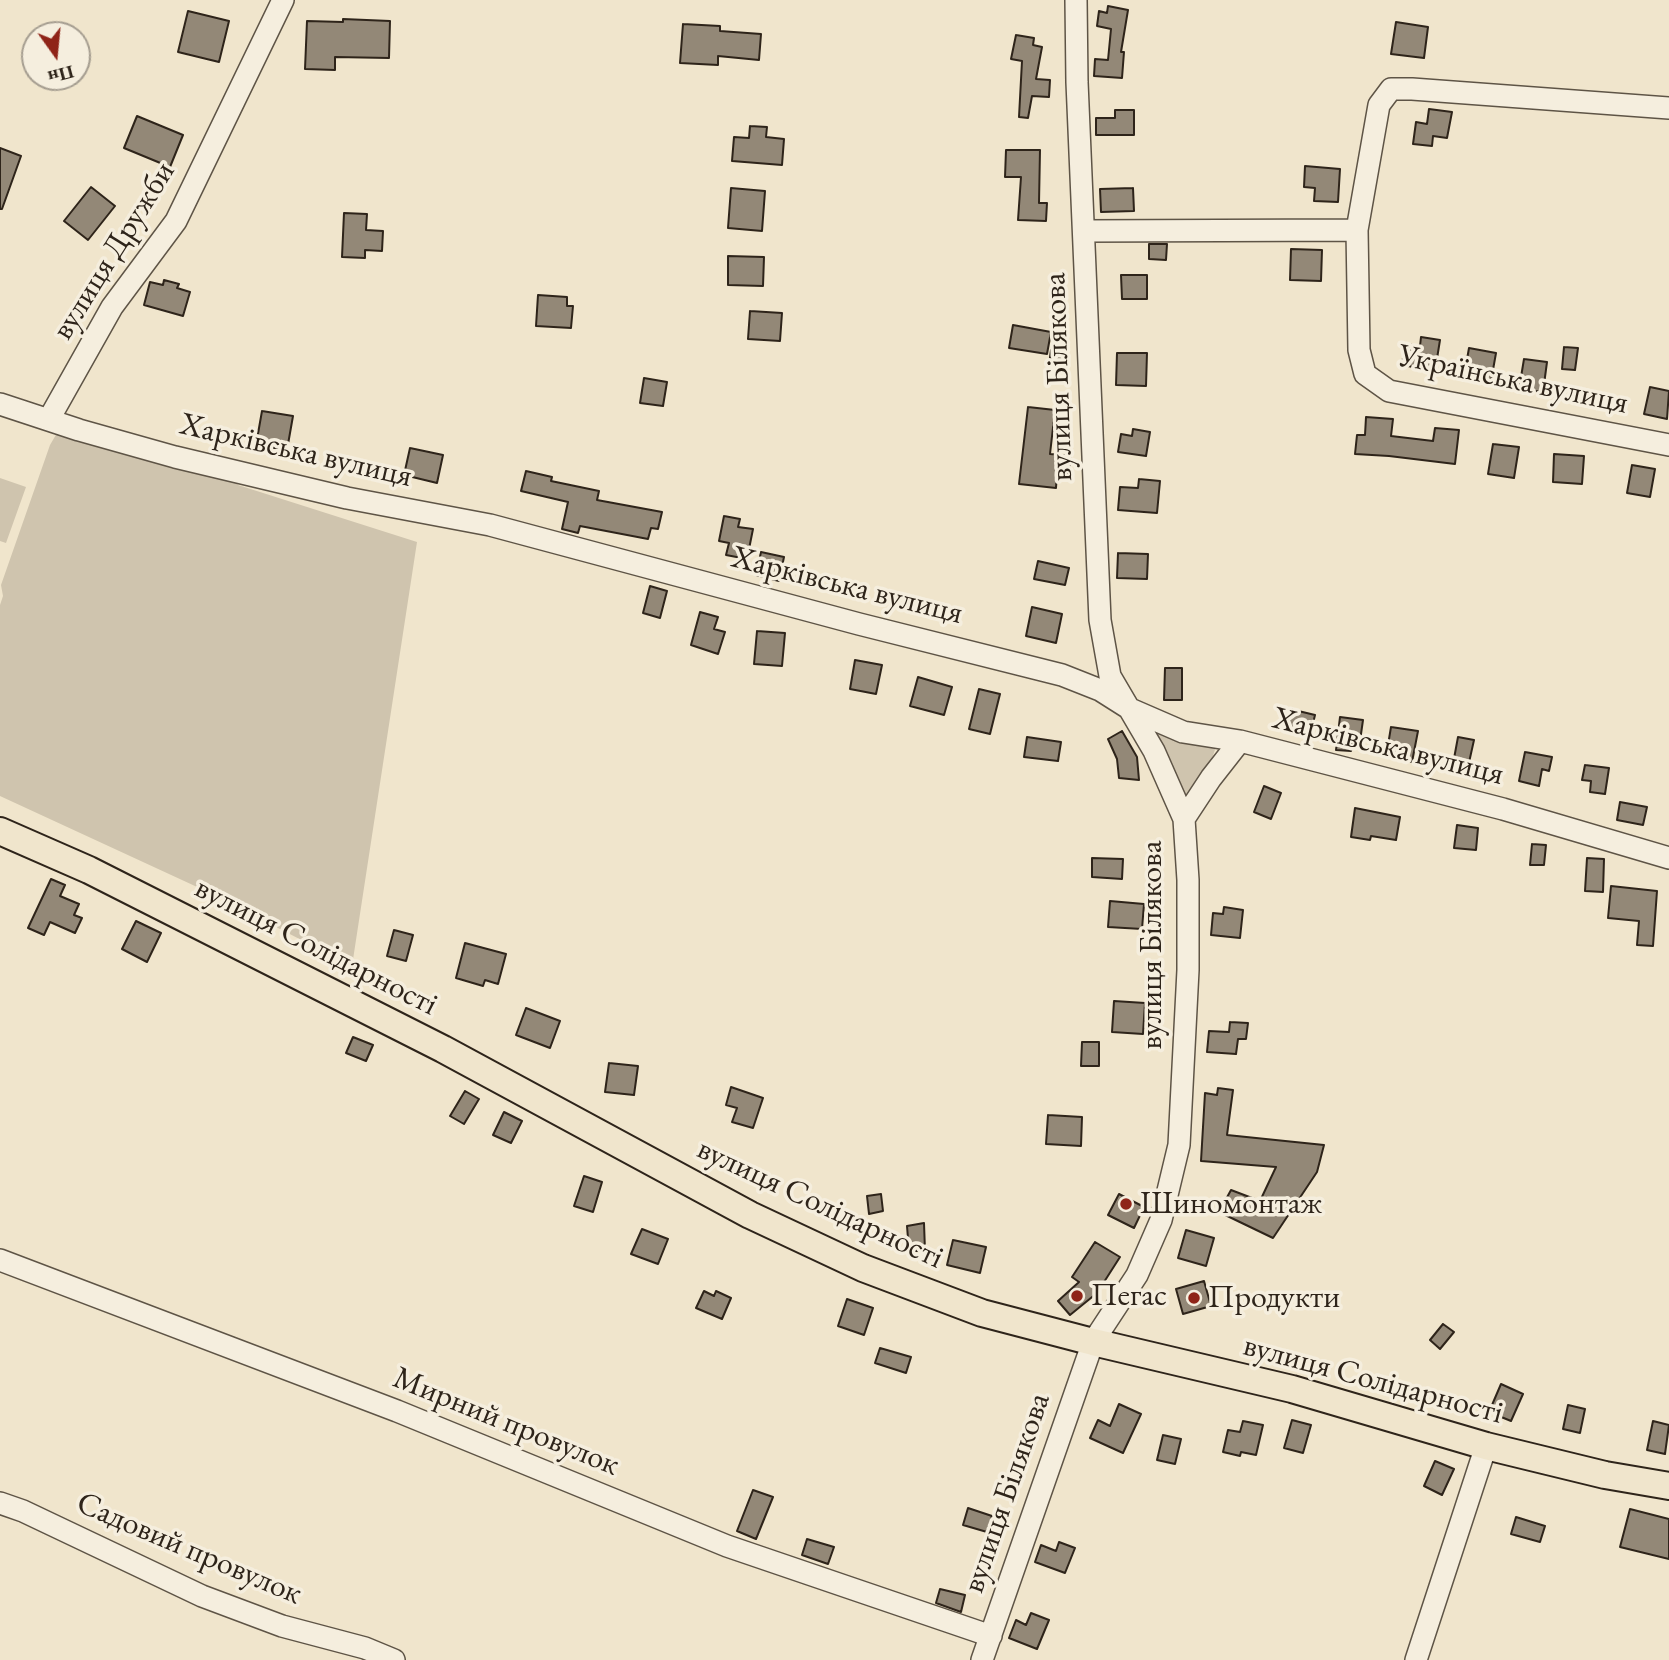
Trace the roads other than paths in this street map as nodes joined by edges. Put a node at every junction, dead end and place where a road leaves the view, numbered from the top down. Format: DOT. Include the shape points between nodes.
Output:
graph roads {
  1 [pos="283,0"];
  2 [pos="1076,0"];
  3 [pos="1669,108"];
  4 [pos="1357,230"];
  5 [pos="1084,231"];
  6 [pos="0,404"];
  7 [pos="48,419"];
  8 [pos="1669,445"];
  9 [pos="1130,709"];
  10 [pos="1240,741"];
  11 [pos="1184,819"];
  12 [pos="0,831"];
  13 [pos="1669,858"];
  14 [pos="0,1260"];
  15 [pos="1093,1342"];
  16 [pos="1486,1446"];
  17 [pos="1669,1486"];
  18 [pos="0,1503"];
  19 [pos="991,1636"];
  20 [pos="394,1660"];
  21 [pos="982,1660"];
  22 [pos="1416,1660"];
  1 -- 7 [label="street, вулиця Дружби" via="176,221 112,307"];
  2 -- 5 [label="street, вулиця Білякова"];
  3 -- 4 [label="street, Українська вулиця" via="1391,89 1378,105"];
  4 -- 5 [label="street"];
  4 -- 8 [label="street, Українська вулиця" via="1359,350 1366,374 1389,391"];
  5 -- 9 [label="street, вулиця Білякова" via="1100,620 1110,676"];
  6 -- 7 [label="street, Харківська вулиця"];
  7 -- 9 [label="street, Харківська вулиця" via="175,457 347,498 490,525 859,625 983,653 1062,675 1100,690"];
  9 -- 10 [label="street, Харківська вулиця" via="1183,732"];
  9 -- 11 [label="street, вулиця Білякова"];
  10 -- 11 [label="street"];
  10 -- 13 [label="street, Харківська вулиця" via="1503,809"];
  11 -- 15 [label="street, вулиця Білякова" via="1188,971 1179,1145 1161,1220 1136,1275"];
  12 -- 15 [label="main road, вулиця Солідарності" via="89,870 431,1043 762,1221 863,1268 982,1313"];
  14 -- 19 [label="street, Мирний провулок" via="397,1411 727,1546"];
  15 -- 16 [label="main road, вулиця Солідарності" via="1292,1389"];
  15 -- 19 [label="street, вулиця Білякова"];
  16 -- 17 [label="main road, вулиця Солідарності"];
  16 -- 22 [label="street"];
  18 -- 20 [label="street, Садовий провулок" via="202,1596"];
  19 -- 21 [label="street, вулиця Білякова"];
}
